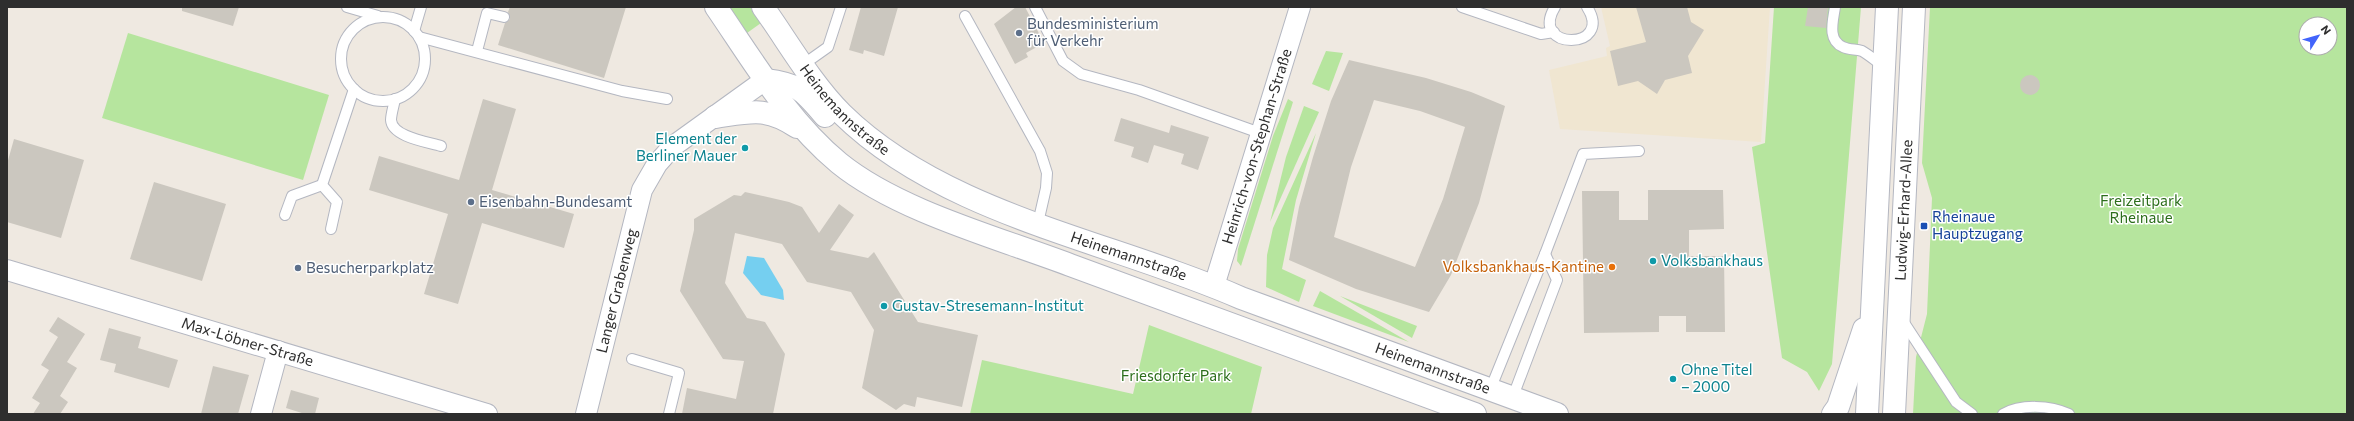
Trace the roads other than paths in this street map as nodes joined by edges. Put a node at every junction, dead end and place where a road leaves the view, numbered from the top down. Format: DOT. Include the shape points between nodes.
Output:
graph roads {
  1 [pos="347,7"];
  2 [pos="388,7"];
  3 [pos="421,7"];
  4 [pos="716,7"];
  5 [pos="763,7"];
  6 [pos="841,7"];
  7 [pos="1035,7"];
  8 [pos="1300,7"];
  9 [pos="1462,7"];
  10 [pos="1555,7"];
  11 [pos="1587,7"];
  12 [pos="1835,7"];
  13 [pos="1887,7"];
  14 [pos="1914,7"];
  15 [pos="965,16"];
  16 [pos="383,17"];
  17 [pos="504,17"];
  18 [pos="1554,32"];
  19 [pos="416,34"];
  20 [pos="477,51"];
  21 [pos="801,60"];
  22 [pos="1883,66"];
  23 [pos="765,80"];
  24 [pos="354,89"];
  25 [pos="395,99"];
  26 [pos="667,99"];
  27 [pos="715,117"];
  28 [pos="1260,133"];
  29 [pos="810,136"];
  30 [pos="441,146"];
  31 [pos="1639,151"];
  32 [pos="935,181"];
  33 [pos="322,185"];
  34 [pos="285,215"];
  35 [pos="1038,223"];
  36 [pos="331,229"];
  37 [pos="1545,254"];
  38 [pos="7,270"];
  39 [pos="1214,286"];
  40 [pos="1872,305"];
  41 [pos="1898,312"];
  42 [pos="1204,314"];
  43 [pos="278,351"];
  44 [pos="632,359"];
  45 [pos="1490,390"];
  46 [pos="1512,399"];
  47 [pos="1552,413"];
  48 [pos="261,414"];
  49 [pos="487,414"];
  50 [pos="586,414"];
  51 [pos="669,414"];
  52 [pos="1475,414"];
  53 [pos="1833,414"];
  54 [pos="1867,414"];
  55 [pos="1894,414"];
  56 [pos="1972,414"];
  57 [pos="2003,414"];
  58 [pos="2068,414"];
  1 -- 16 [label="lane"];
  2 -- 16 [label="lane"];
  3 -- 19 [label="lane"];
  4 -- 23 [label="main road, Heinemannstraße"];
  5 -- 21 [label="main road, Heinemannstraße"];
  6 -- 21 [label="lane" via="828,47"];
  7 -- 28 [label="lane" via="1063,61 1080,74 1139,90"];
  8 -- 28 [label="street, Heinrich-von-Stephan-Straße"];
  9 -- 18 [label="lane" via="1541,34"];
  10 -- 18 [label="lane" via="1550,19"];
  11 -- 18 [label="lane" via="1592,19 1589,32 1584,37 1572,41 1559,37"];
  12 -- 22 [label="lane" via="1833,38 1843,48 1861,51"];
  13 -- 22 [label="main road, Ludwig-Erhard-Allee"];
  14 -- 41 [label="main road, Ludwig-Erhard-Allee"];
  15 -- 35 [label="lane" via="1040,151 1047,173"];
  16 -- 19 [label="lane" via="402,22"];
  16 -- 24 [label="lane" via="360,24 348,35 344,43 341,65"];
  17 -- 20 [label="lane" via="487,13"];
  19 -- 20 [label="lane"];
  19 -- 25 [label="lane" via="424,50 423,70 410,91"];
  20 -- 26 [label="lane" via="622,91"];
  21 -- 23 [label="main road"];
  21 -- 32 [label="main road, Heinemannstraße" via="841,113 864,134"];
  22 -- 40 [label="main road, Ludwig-Erhard-Allee"];
  23 -- 27 [label="street, Langer Grabenweg"];
  23 -- 29 [label="main road, Heinemannstraße"];
  23 -- 32 [label="main road" via="796,86 830,122 878,161"];
  24 -- 25 [label="lane" via="377,100"];
  24 -- 33 [label="lane"];
  25 -- 30 [label="lane" via="391,121 394,128 400,134"];
  27 -- 29 [label="main road" via="765,112 782,117"];
  27 -- 50 [label="street, Langer Grabenweg" via="672,147 657,164 642,190"];
  28 -- 39 [label="street, Heinrich-von-Stephan-Straße"];
  29 -- 42 [label="main road, Heinemannstraße" via="839,163 865,182 918,207 962,226"];
  31 -- 37 [label="lane" via="1583,154"];
  32 -- 35 [label="main road, Heinemannstraße"];
  33 -- 34 [label="lane" via="292,196"];
  33 -- 36 [label="lane" via="338,202"];
  35 -- 39 [label="main road, Heinemannstraße"];
  37 -- 45 [label="lane"];
  37 -- 46 [label="lane" via="1557,280"];
  38 -- 43 [label="street, Max-Löbner-Straße"];
  39 -- 42 [label="main road"];
  39 -- 45 [label="main road, Heinemannstraße"];
  40 -- 53 [label="main road, Ludwig-Erhard-Allee" via="1838,407"];
  40 -- 54 [label="main road, Ludwig-Erhard-Allee"];
  41 -- 55 [label="main road, Ludwig-Erhard-Allee"];
  41 -- 56 [label="lane" via="1956,402"];
  42 -- 52 [label="main road, Heinemannstraße"];
  43 -- 48 [label="street"];
  43 -- 49 [label="street, Max-Löbner-Straße"];
  44 -- 51 [label="lane" via="679,373"];
  45 -- 46 [label="main road, Heinemannstraße"];
  46 -- 47 [label="main road, Heinemannstraße"];
  57 -- 58 [label="lane" via="2032,407 2050,408"];
}
